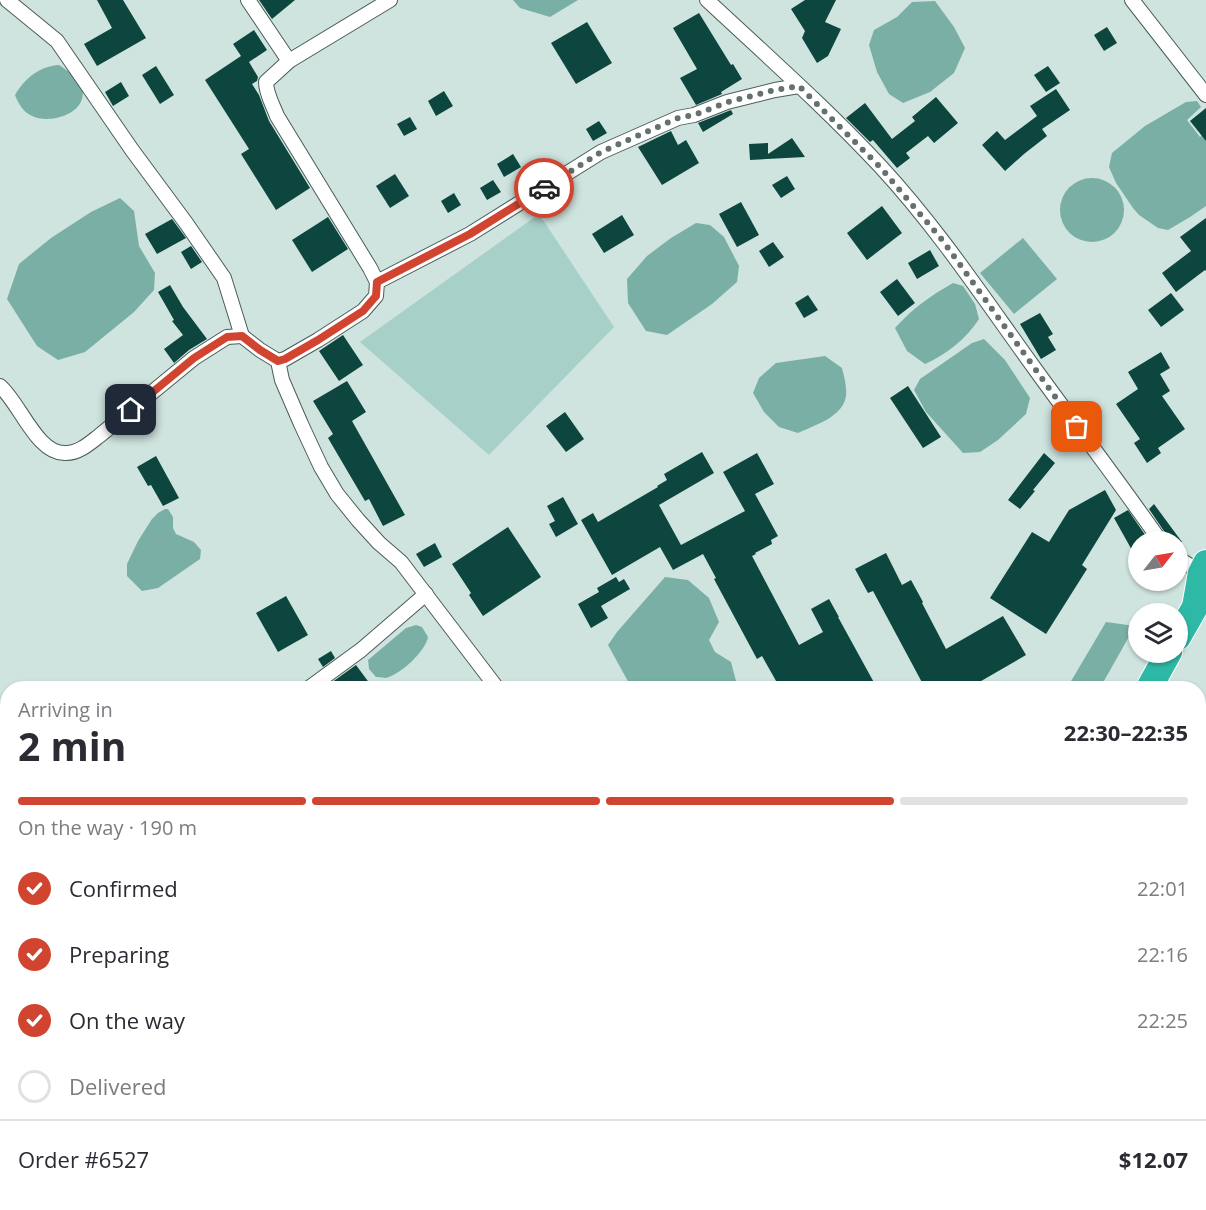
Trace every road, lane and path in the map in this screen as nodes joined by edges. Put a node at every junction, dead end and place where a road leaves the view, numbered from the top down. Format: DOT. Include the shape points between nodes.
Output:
graph roads {
  1 [pos="8,0"];
  2 [pos="248,0"];
  3 [pos="390,0"];
  4 [pos="707,0"];
  5 [pos="1132,0"];
  6 [pos="289,61"];
  7 [pos="799,86"];
  8 [pos="1206,95"];
  9 [pos="377,282"];
  10 [pos="242,336"];
  11 [pos="278,361"];
  12 [pos="0,387"];
  13 [pos="1153,531"];
  14 [pos="1188,562"];
  15 [pos="1203,568"];
  16 [pos="426,594"];
  17 [pos="1200,610"];
  18 [pos="1188,625"];
  19 [pos="1163,663"];
  20 [pos="319,681"];
  21 [pos="491,681"];
  22 [pos="1153,681"];
  1 -- 10 [label="street" via="57,41 186,223 224,278"];
  2 -- 6 [label="street"];
  3 -- 6 [label="street"];
  4 -- 7 [label="street"];
  5 -- 8 [label="street"];
  6 -- 9 [label="street" via="266,82 270,99"];
  7 -- 9 [label="street" via="678,118 601,152 470,234"];
  7 -- 13 [label="street" via="881,168 943,241"];
  9 -- 11 [label="street" via="376,296 363,311"];
  10 -- 11 [label="street"];
  10 -- 12 [label="street" via="227,337 194,358 83,448 67,453 54,452 40,440"];
  11 -- 16 [label="street" via="301,424 337,494"];
  14 -- 15 [label="street"];
  15 -- 17 [label="highway"];
  16 -- 20 [label="street"];
  16 -- 21 [label="street"];
  17 -- 18 [label="highway"];
  19 -- 22 [label="highway"];
}
